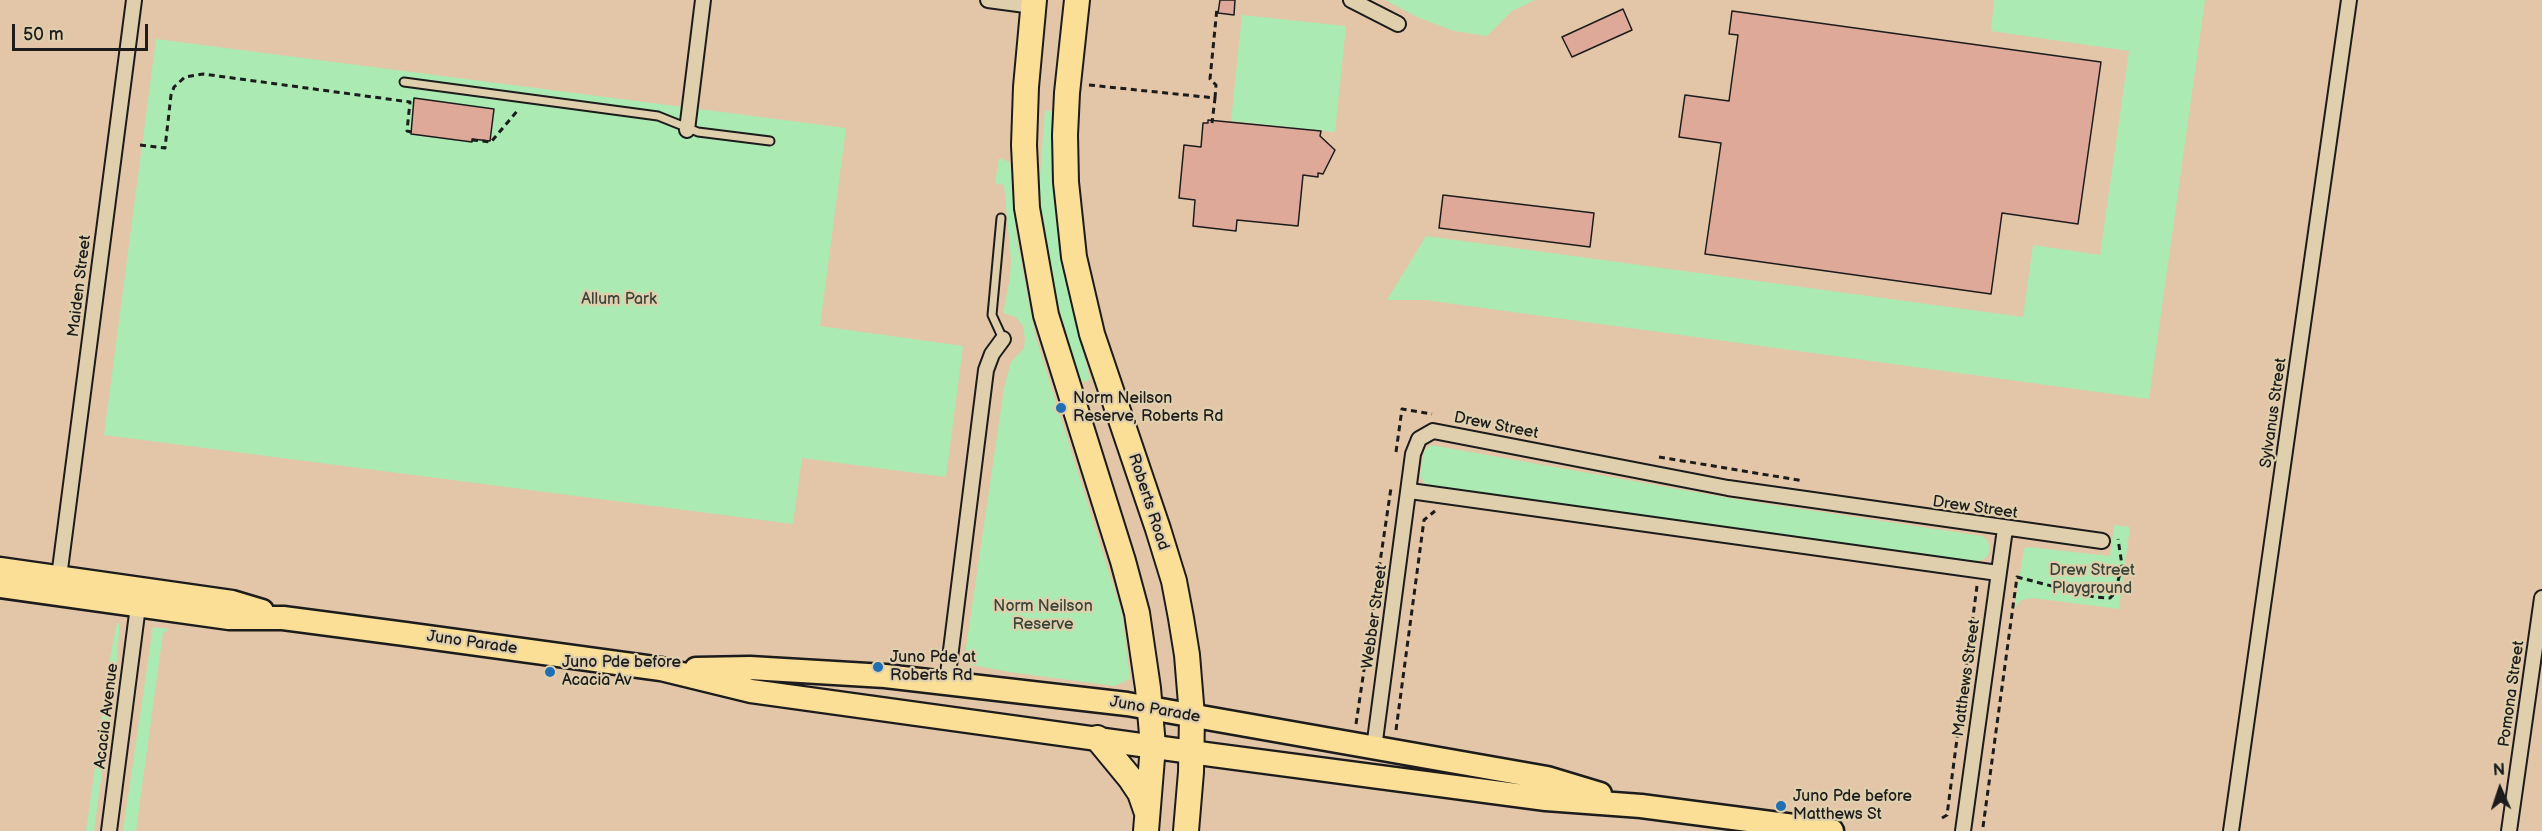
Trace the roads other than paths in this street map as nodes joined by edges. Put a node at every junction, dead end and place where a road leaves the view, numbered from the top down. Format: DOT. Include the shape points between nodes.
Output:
graph roads {
  1 [pos="134,0"];
  2 [pos="703,0"];
  3 [pos="988,0"];
  4 [pos="1077,0"];
  5 [pos="1351,0"];
  6 [pos="2349,0"];
  7 [pos="1034,3"];
  8 [pos="1398,24"];
  9 [pos="404,82"];
  10 [pos="687,130"];
  11 [pos="770,141"];
  12 [pos="1001,218"];
  13 [pos="1003,339"];
  14 [pos="1410,491"];
  15 [pos="2005,529"];
  16 [pos="2102,541"];
  17 [pos="0,569"];
  18 [pos="1998,573"];
  19 [pos="59,577"];
  20 [pos="0,586"];
  21 [pos="2542,598"];
  22 [pos="138,606"];
  23 [pos="283,618"];
  24 [pos="661,669"];
  25 [pos="947,682"];
  26 [pos="1151,708"];
  27 [pos="1192,716"];
  28 [pos="1097,738"];
  29 [pos="1153,746"];
  30 [pos="1374,748"];
  31 [pos="1192,752"];
  32 [pos="1641,806"];
  33 [pos="1147,823"];
  34 [pos="109,831"];
  35 [pos="1185,831"];
  36 [pos="1832,831"];
  37 [pos="1963,831"];
  38 [pos="2231,831"];
  39 [pos="2509,831"];
  1 -- 19 [label="street, Maiden Street"];
  2 -- 10 [label="street"];
  3 -- 7 [label="street"];
  4 -- 27 [label="highway, Roberts Road" via="1065,135 1074,257 1092,334 1174,581 1187,655"];
  5 -- 8 [label="street"];
  6 -- 38 [label="street, Sylvanus Street"];
  7 -- 26 [label="highway" via="1024,145 1027,208 1041,294 1131,590"];
  9 -- 10 [label="lane" via="658,116"];
  10 -- 11 [label="lane"];
  12 -- 13 [label="lane" via="992,315"];
  13 -- 25 [label="street" via="986,370"];
  14 -- 15 [label="street, Drew Street" via="1415,446 1426,434 1440,432 1728,488"];
  14 -- 18 [label="street"];
  14 -- 30 [label="street, Webber Street"];
  15 -- 16 [label="street, Drew Street"];
  15 -- 18 [label="street, Matthews Street"];
  17 -- 19 [label="main road, Juno Parade"];
  18 -- 37 [label="street, Matthews Street"];
  19 -- 23 [label="main road, Juno Parade" via="232,602"];
  20 -- 22 [label="main road, Juno Parade"];
  21 -- 39 [label="street, Pomona Street"];
  22 -- 23 [label="main road, Juno Parade" via="229,618"];
  22 -- 34 [label="street, Acacia Avenue"];
  23 -- 24 [label="main road, Juno Parade"];
  24 -- 25 [label="main road, Juno Parade" via="750,668"];
  24 -- 28 [label="main road, Juno Parade" via="751,691"];
  25 -- 26 [label="main road, Juno Parade"];
  26 -- 27 [label="main road, Juno Parade"];
  26 -- 29 [label="highway"];
  27 -- 30 [label="main road, Juno Parade"];
  27 -- 31 [label="highway, Roberts Road"];
  28 -- 29 [label="main road, Juno Parade"];
  28 -- 33 [label="highway" via="1140,793"];
  29 -- 31 [label="main road, Juno Parade"];
  29 -- 33 [label="highway"];
  30 -- 32 [label="main road, Juno Parade" via="1547,778"];
  31 -- 32 [label="main road, Juno Parade" via="1546,799"];
  31 -- 35 [label="highway, Roberts Road"];
  32 -- 36 [label="main road, Juno Parade"];
}
